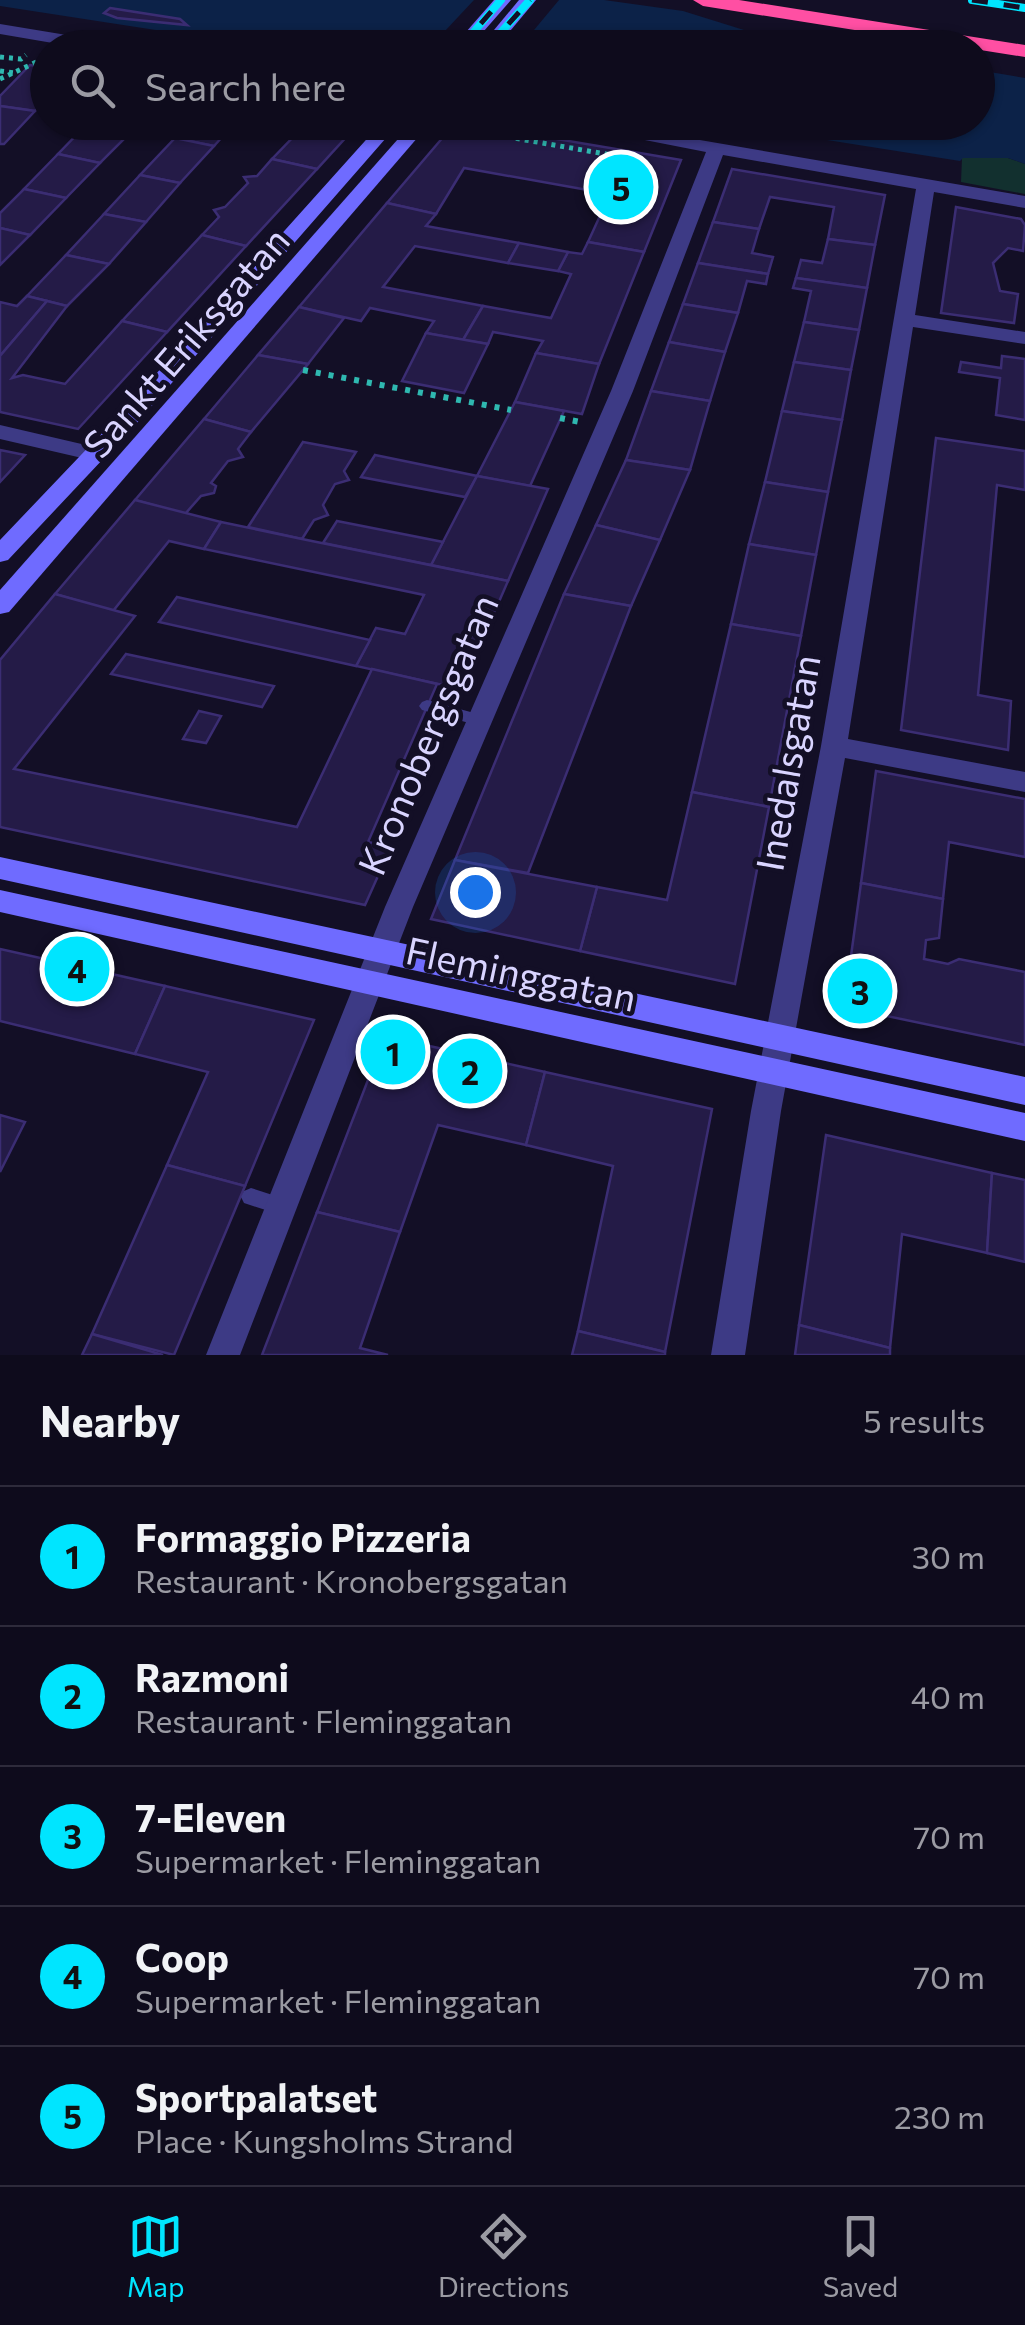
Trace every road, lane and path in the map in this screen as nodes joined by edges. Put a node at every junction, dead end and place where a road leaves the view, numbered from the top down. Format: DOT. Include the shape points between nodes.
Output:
graph roads {
  1 [pos="503,0"];
  2 [pos="528,0"];
  3 [pos="703,0"];
  4 [pos="738,0"];
  5 [pos="0,29"];
  6 [pos="476,30"];
  7 [pos="502,30"];
  8 [pos="904,30"];
  9 [pos="917,30"];
  10 [pos="30,34"];
  11 [pos="995,43"];
  12 [pos="995,44"];
  13 [pos="1025,48"];
  14 [pos="30,63"];
  15 [pos="0,71"];
  16 [pos="16,74"];
  17 [pos="0,79"];
  18 [pos="376,140"];
  19 [pos="407,140"];
  20 [pos="525,140"];
  21 [pos="668,140"];
  22 [pos="716,148"];
  23 [pos="617,156"];
  24 [pos="926,184"];
  25 [pos="1025,202"];
  26 [pos="904,320"];
  27 [pos="1025,338"];
  28 [pos="302,370"];
  29 [pos="511,410"];
  30 [pos="0,432"];
  31 [pos="95,454"];
  32 [pos="0,554"];
  33 [pos="0,606"];
  34 [pos="427,706"];
  35 [pos="480,720"];
  36 [pos="834,746"];
  37 [pos="1025,782"];
  38 [pos="0,868"];
  39 [pos="0,902"];
  40 [pos="381,950"];
  41 [pos="370,982"];
  42 [pos="780,1038"];
  43 [pos="773,1072"];
  44 [pos="1025,1091"];
  45 [pos="1025,1127"];
  46 [pos="223,1355"];
  47 [pos="728,1355"];
  1 -- 6 [label="main road"];
  2 -- 7 [label="main road"];
  3 -- 8 [label="highway"];
  4 -- 9 [label="highway"];
  5 -- 10 [label="street"];
  11 -- 13 [label="highway"];
  12 -- 13 [label="highway"];
  14 -- 16 [label="path"];
  15 -- 16 [label="path"];
  16 -- 17 [label="path"];
  18 -- 31 [label="main road, Sankt Eriksgatan"];
  19 -- 33 [label="main road, Sankt Eriksgatan"];
  20 -- 23 [label="path"];
  21 -- 22 [label="street"];
  22 -- 24 [label="street"];
  22 -- 35 [label="street, Kronobergsgatan" via="622,391"];
  24 -- 25 [label="street"];
  24 -- 26 [label="street, Inedalsgatan"];
  26 -- 27 [label="street"];
  26 -- 36 [label="street, Inedalsgatan"];
  28 -- 29 [label="path"];
  30 -- 31 [label="street"];
  31 -- 32 [label="main road, Sankt Eriksgatan"];
  34 -- 35 [label="lane"];
  35 -- 40 [label="street, Kronobergsgatan"];
  36 -- 37 [label="street"];
  36 -- 42 [label="street, Inedalsgatan"];
  38 -- 40 [label="main road, Fleminggatan"];
  39 -- 41 [label="main road, Fleminggatan"];
  40 -- 41 [label="street, Kronobergsgatan"];
  40 -- 42 [label="main road, Fleminggatan"];
  41 -- 43 [label="main road, Fleminggatan"];
  41 -- 46 [label="street, Kronobergsgatan" via="266,1202"];
  42 -- 43 [label="street, Inedalsgatan"];
  42 -- 44 [label="main road, Fleminggatan"];
  43 -- 45 [label="main road, Fleminggatan"];
  43 -- 47 [label="street, Inedalsgatan"];
}
